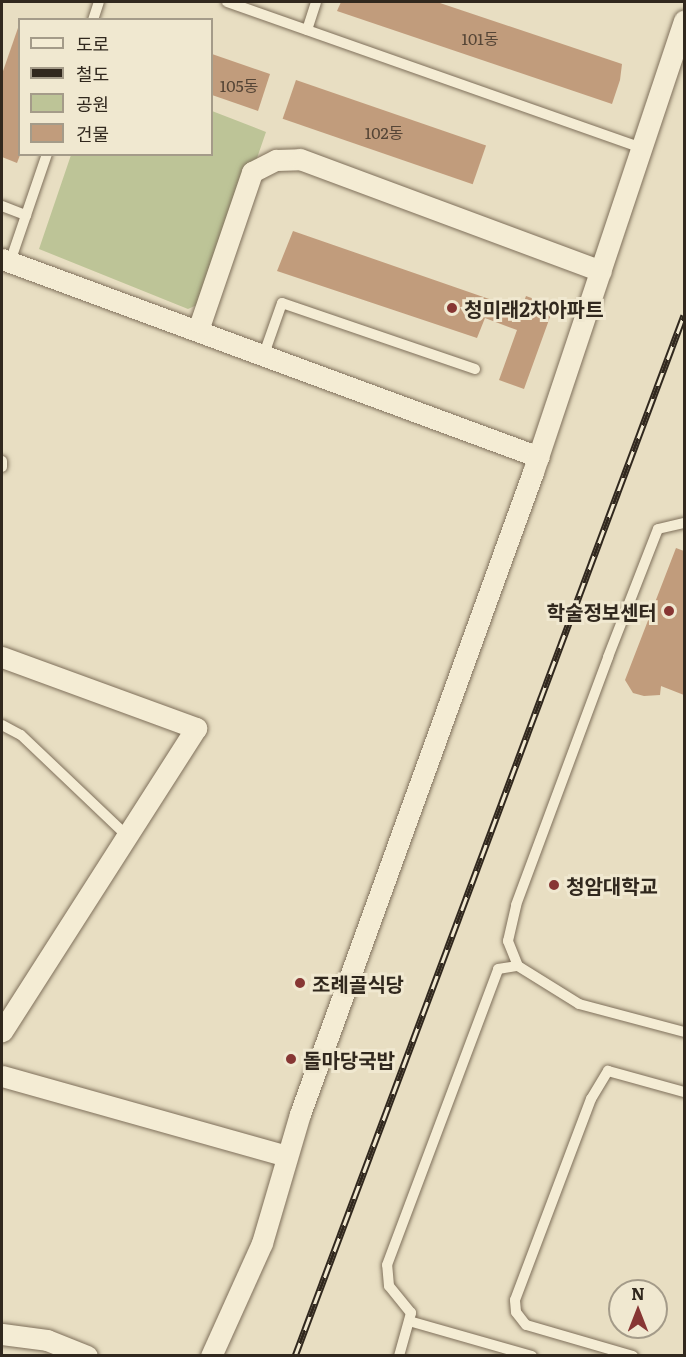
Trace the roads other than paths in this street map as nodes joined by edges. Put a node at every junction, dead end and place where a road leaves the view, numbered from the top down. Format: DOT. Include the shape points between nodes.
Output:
graph roads {
  1 [pos="99,2"];
  2 [pos="227,2"];
  3 [pos="316,2"];
  4 [pos="94,18"];
  5 [pos="684,21"];
  6 [pos="307,30"];
  7 [pos="642,148"];
  8 [pos="46,156"];
  9 [pos="2,206"];
  10 [pos="26,215"];
  11 [pos="6,261"];
  12 [pos="601,272"];
  13 [pos="198,330"];
  14 [pos="264,354"];
  15 [pos="475,369"];
  16 [pos="539,457"];
  17 [pos="2,461"];
  18 [pos="2,467"];
  19 [pos="684,523"];
  20 [pos="2,657"];
  21 [pos="2,725"];
  22 [pos="126,835"];
  23 [pos="518,966"];
  24 [pos="2,1031"];
  25 [pos="684,1032"];
  26 [pos="2,1076"];
  27 [pos="684,1092"];
  28 [pos="285,1155"];
  29 [pos="409,1321"];
  30 [pos="2,1334"];
  31 [pos="87,1356"];
  32 [pos="212,1356"];
  33 [pos="399,1356"];
  34 [pos="532,1356"];
  35 [pos="633,1356"];
  1 -- 4 [label="lane"];
  2 -- 6 [label="lane"];
  3 -- 6 [label="lane"];
  5 -- 7 [label="street"];
  6 -- 7 [label="lane"];
  7 -- 12 [label="street"];
  8 -- 10 [label="lane"];
  9 -- 10 [label="lane"];
  10 -- 11 [label="lane"];
  11 -- 13 [label="street"];
  12 -- 13 [label="street" via="300,159 276,160 252,172"];
  12 -- 16 [label="street"];
  13 -- 14 [label="street"];
  14 -- 15 [label="lane" via="282,303"];
  14 -- 16 [label="street"];
  16 -- 28 [label="street"];
  17 -- 18 [label="lane"];
  19 -- 23 [label="lane" via="658,529 608,657 516,905 508,941"];
  20 -- 22 [label="street" via="196,728"];
  21 -- 22 [label="lane" via="21,735"];
  22 -- 24 [label="street"];
  23 -- 25 [label="lane" via="579,1004"];
  23 -- 29 [label="lane" via="498,969 492,980 387,1265 389,1286 411,1313"];
  26 -- 28 [label="street"];
  27 -- 35 [label="lane" via="608,1071 591,1099 515,1300 526,1324"];
  28 -- 32 [label="street" via="262,1243"];
  29 -- 33 [label="lane"];
  29 -- 34 [label="lane"];
  30 -- 31 [label="street" via="47,1340"];
}
